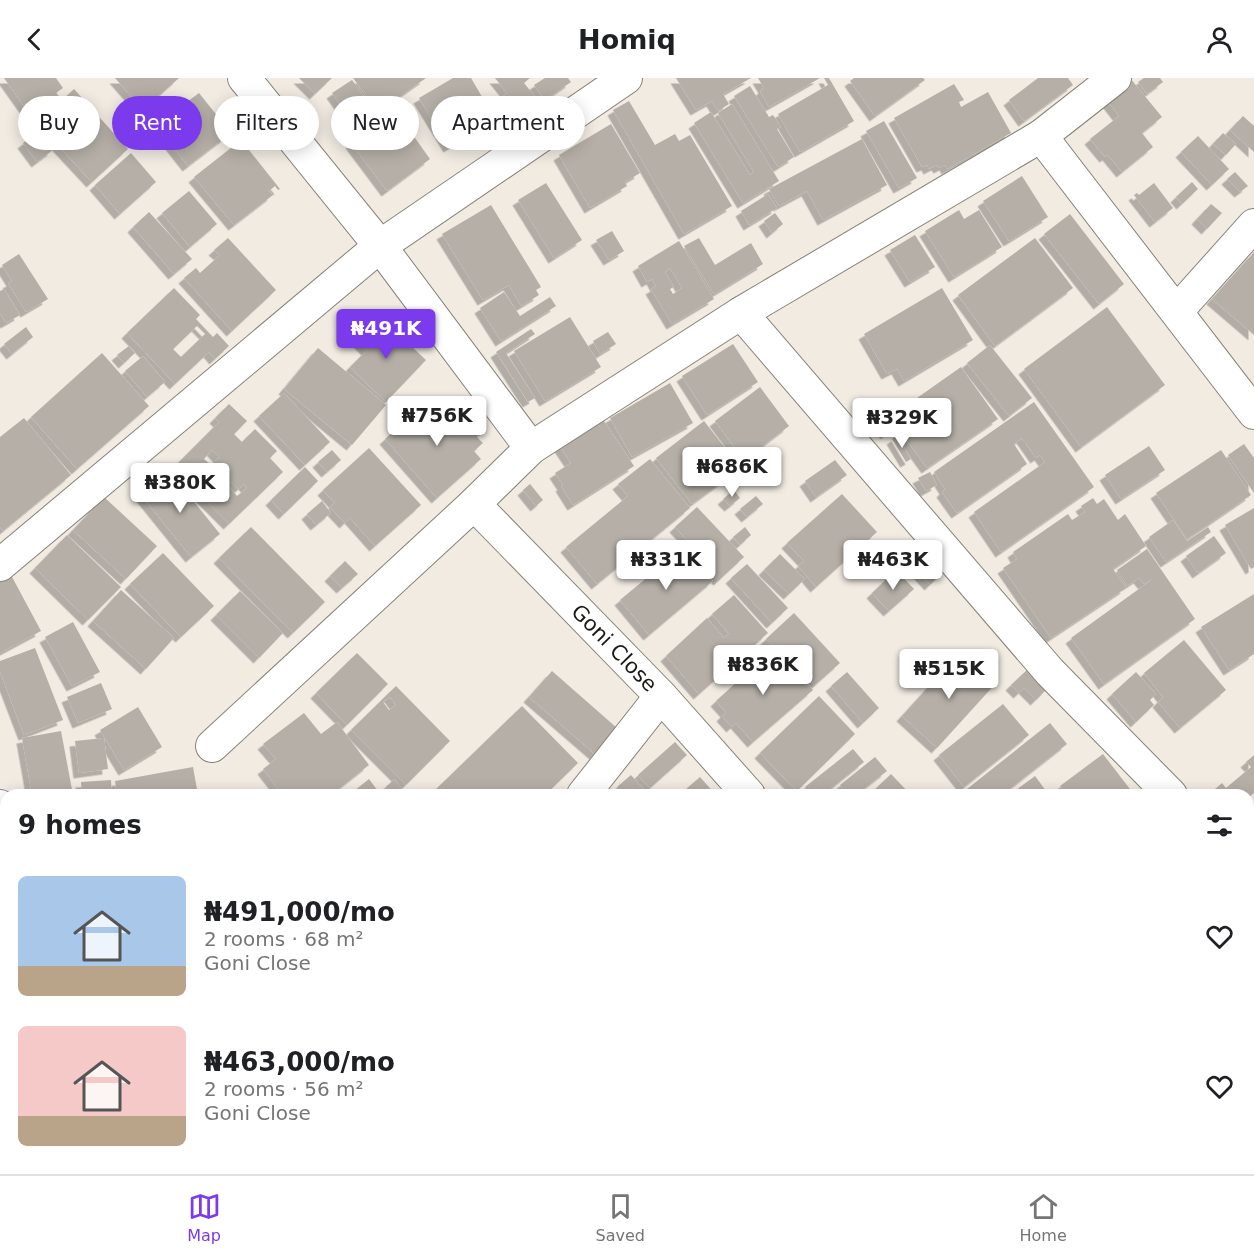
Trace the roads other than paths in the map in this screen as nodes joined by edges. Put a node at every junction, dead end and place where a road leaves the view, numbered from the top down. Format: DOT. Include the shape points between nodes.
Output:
graph roads {
  1 [pos="244,78"];
  2 [pos="626,78"];
  3 [pos="1115,78"];
  4 [pos="1041,136"];
  5 [pos="1254,225"];
  6 [pos="380,246"];
  7 [pos="1177,311"];
  8 [pos="741,312"];
  9 [pos="1254,413"];
  10 [pos="531,448"];
  11 [pos="474,504"];
  12 [pos="0,565"];
  13 [pos="661,696"];
  14 [pos="212,746"];
  15 [pos="588,789"];
  16 [pos="744,789"];
  17 [pos="1165,789"];
  1 -- 6 [label="street"];
  2 -- 6 [label="street"];
  3 -- 4 [label="street"];
  4 -- 7 [label="street"];
  4 -- 8 [label="street"];
  5 -- 7 [label="street"];
  6 -- 10 [label="street"];
  6 -- 12 [label="street"];
  7 -- 9 [label="street"];
  8 -- 10 [label="street"];
  8 -- 17 [label="street" via="1050,672"];
  10 -- 11 [label="street"];
  11 -- 13 [label="street, Goni Close"];
  11 -- 14 [label="street"];
  13 -- 15 [label="street"];
  13 -- 16 [label="street, Goni Close"];
}
